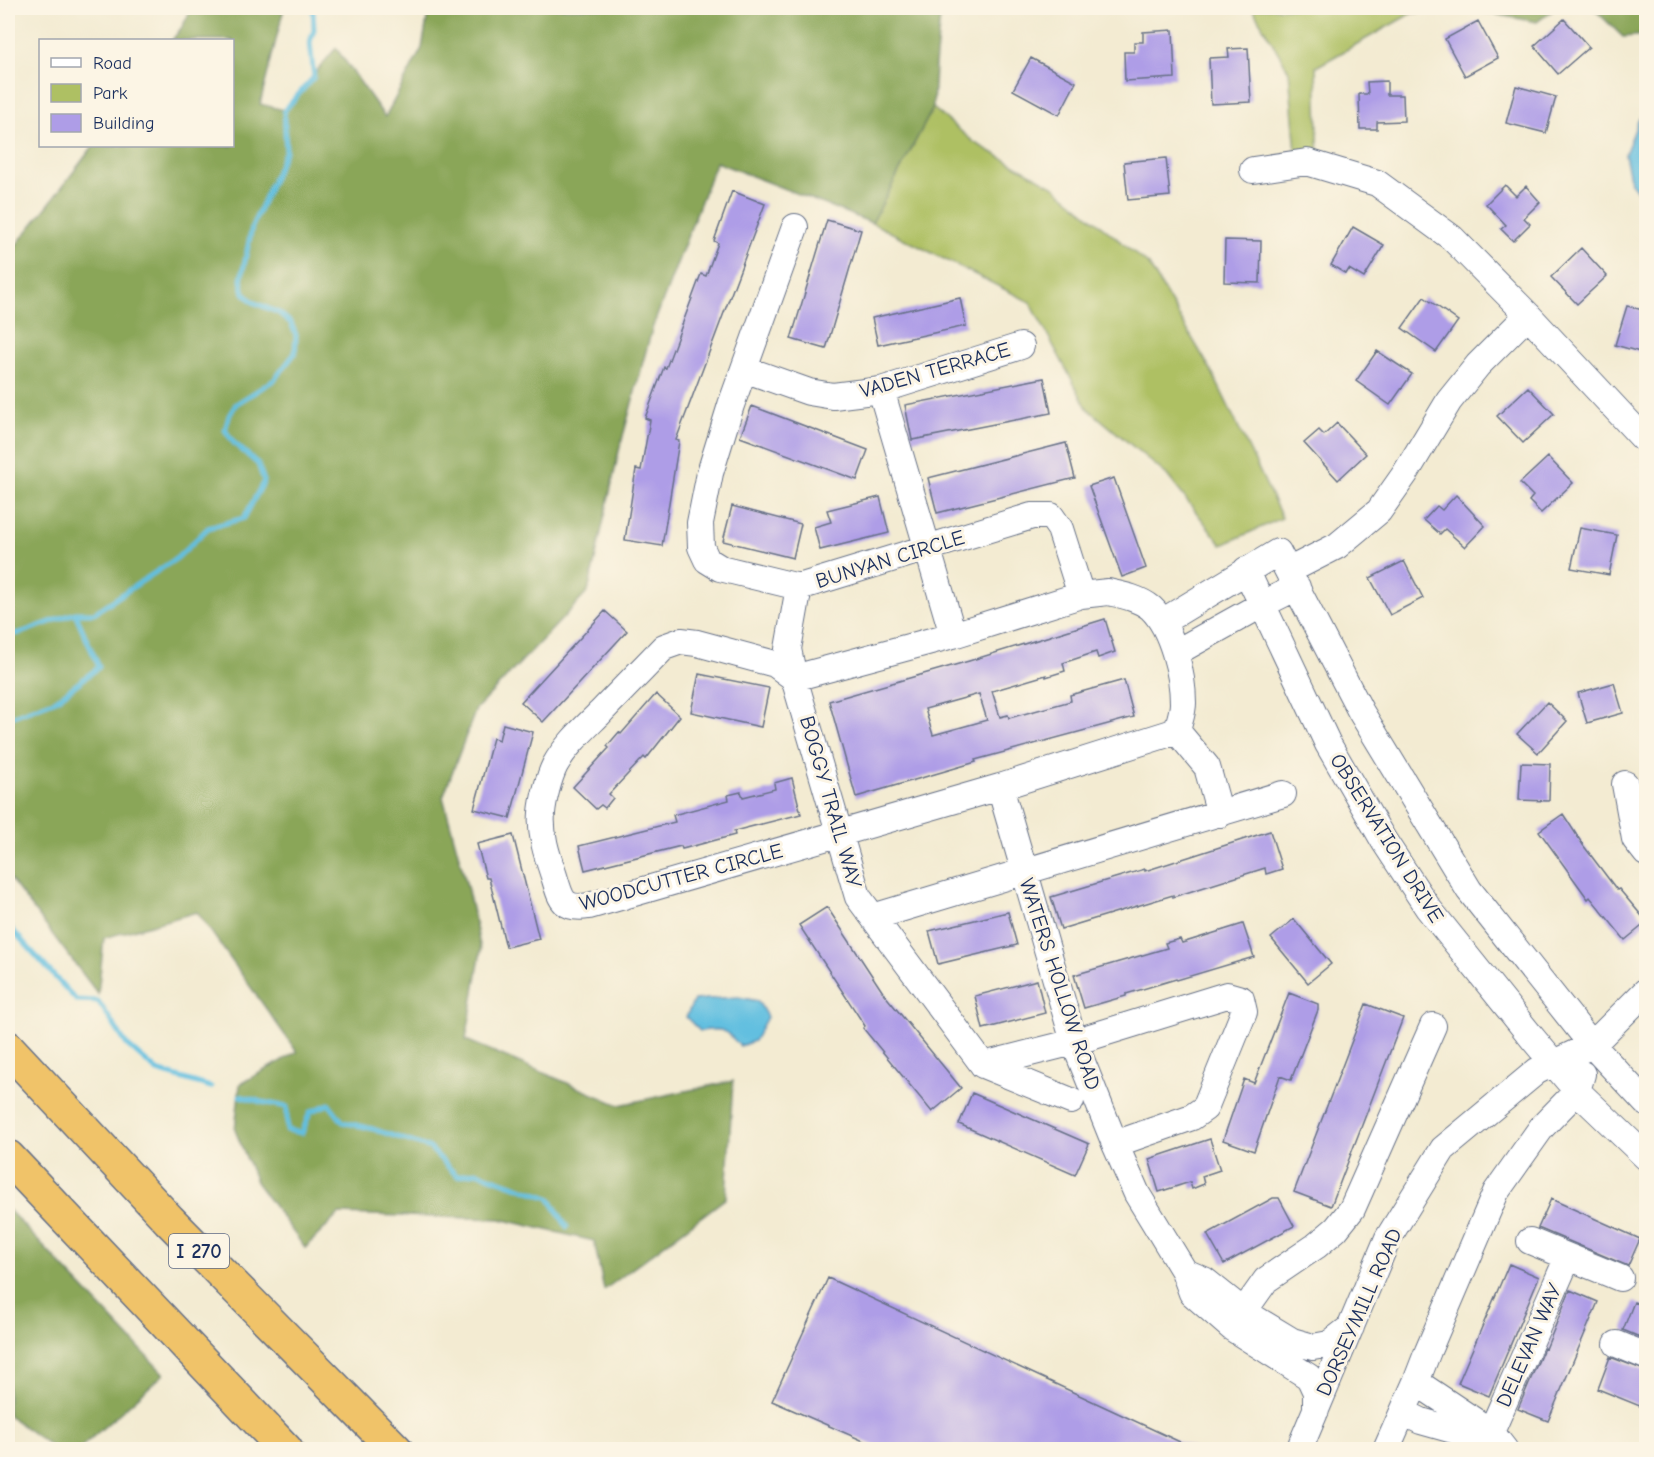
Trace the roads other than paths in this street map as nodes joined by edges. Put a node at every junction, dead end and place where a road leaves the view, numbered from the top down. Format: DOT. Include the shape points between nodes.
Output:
graph roads {
  1 [pos="1253,170"];
  2 [pos="795,228"];
  3 [pos="1528,315"];
  4 [pos="1021,346"];
  5 [pos="744,369"];
  6 [pos="881,390"];
  7 [pos="1644,439"];
  8 [pos="928,547"];
  9 [pos="1246,570"];
  10 [pos="1288,570"];
  11 [pos="800,587"];
  12 [pos="1081,595"];
  13 [pos="1263,604"];
  14 [pos="1162,622"];
  15 [pos="953,635"];
  16 [pos="1175,653"];
  17 [pos="794,678"];
  18 [pos="1177,731"];
  19 [pos="1625,784"];
  20 [pos="1000,787"];
  21 [pos="1283,794"];
  22 [pos="1220,814"];
  23 [pos="839,834"];
  24 [pos="1647,853"];
  25 [pos="1024,873"];
  26 [pos="873,917"];
  27 [pos="1647,991"];
  28 [pos="1433,1026"];
  29 [pos="1074,1042"];
  30 [pos="1592,1045"];
  31 [pos="8,1048"];
  32 [pos="1554,1063"];
  33 [pos="983,1065"];
  34 [pos="1577,1091"];
  35 [pos="1071,1101"];
  36 [pos="1647,1103"];
  37 [pos="1115,1144"];
  38 [pos="8,1157"];
  39 [pos="1647,1157"];
  40 [pos="1530,1241"];
  41 [pos="1568,1257"];
  42 [pos="1620,1278"];
  43 [pos="1238,1320"];
  44 [pos="1351,1327"];
  45 [pos="1617,1344"];
  46 [pos="1647,1356"];
  47 [pos="1416,1382"];
  48 [pos="1316,1410"];
  49 [pos="1403,1412"];
  50 [pos="1498,1441"];
  51 [pos="286,1449"];
  52 [pos="396,1449"];
  53 [pos="1299,1449"];
  54 [pos="1386,1449"];
  1 -- 3 [label="street" via="1307,162 1377,183 1452,238"];
  2 -- 5 [label="street, BUNYAN CIRCLE"];
  3 -- 7 [label="street"];
  3 -- 10 [label="street" via="1449,401 1379,511 1337,546"];
  4 -- 6 [label="street, VADEN TERRACE"];
  5 -- 6 [label="street, VADEN TERRACE" via="809,392 833,396"];
  5 -- 11 [label="street, BUNYAN CIRCLE" via="710,473 700,523 701,547 707,560 720,568"];
  6 -- 8 [label="street"];
  8 -- 11 [label="street, BUNYAN CIRCLE"];
  8 -- 12 [label="street, BUNYAN CIRCLE" via="1032,516 1051,516 1060,529"];
  8 -- 15 [label="street"];
  9 -- 10 [label="street"];
  9 -- 13 [label="street, OBSERVATION DRIVE"];
  9 -- 14 [label="street"];
  10 -- 13 [label="street"];
  10 -- 30 [label="street, OBSERVATION DRIVE" via="1360,712 1469,890"];
  11 -- 17 [label="street, BOGGY TRAIL WAY" via="788,649"];
  12 -- 14 [label="street" via="1108,592 1131,598 1150,607"];
  12 -- 15 [label="street"];
  13 -- 16 [label="street"];
  13 -- 32 [label="street, OBSERVATION DRIVE" via="1328,744 1384,841 1428,908"];
  14 -- 16 [label="street"];
  15 -- 17 [label="street"];
  16 -- 18 [label="street" via="1183,706"];
  17 -- 23 [label="street, BOGGY TRAIL WAY"];
  17 -- 23 [label="street, WOODCUTTER CIRCLE" via="775,664 697,643 681,641 664,647 572,742 555,766 542,813 543,840 559,892 570,907 577,908"];
  18 -- 20 [label="street, WOODCUTTER CIRCLE"];
  18 -- 22 [label="street" via="1207,767"];
  19 -- 24 [label="street" via="1635,839"];
  20 -- 23 [label="street, WOODCUTTER CIRCLE"];
  20 -- 25 [label="street, WATERS HOLLOW ROAD"];
  21 -- 22 [label="street"];
  22 -- 25 [label="street"];
  23 -- 26 [label="street, BOGGY TRAIL WAY" via="858,897"];
  25 -- 26 [label="street"];
  25 -- 29 [label="street, WATERS HOLLOW ROAD"];
  26 -- 33 [label="street, BOGGY TRAIL WAY"];
  27 -- 30 [label="street, DORSEYMILL ROAD"];
  28 -- 43 [label="street" via="1352,1209 1316,1246 1266,1280"];
  29 -- 33 [label="street"];
  29 -- 37 [label="street, WATERS HOLLOW ROAD"];
  29 -- 37 [label="street" via="1227,995 1240,999 1244,1012 1205,1108 1192,1117"];
  30 -- 32 [label="street, DORSEYMILL ROAD"];
  30 -- 34 [label="street, DORSEYMILL ROAD"];
  30 -- 36 [label="street, OBSERVATION DRIVE"];
  31 -- 52 [label="highway, I 270" via="169,1220"];
  32 -- 34 [label="street, OBSERVATION DRIVE"];
  32 -- 44 [label="street, DORSEYMILL ROAD" via="1536,1071 1443,1149 1388,1238"];
  33 -- 35 [label="street"];
  34 -- 39 [label="street, OBSERVATION DRIVE"];
  34 -- 47 [label="street, DORSEYMILL ROAD" via="1542,1127 1496,1192"];
  37 -- 43 [label="street, WATERS HOLLOW ROAD" via="1137,1194 1184,1271 1192,1293"];
  38 -- 51 [label="highway"];
  40 -- 41 [label="street, DELEVAN WAY"];
  41 -- 42 [label="street, DELEVAN WAY"];
  41 -- 50 [label="street, DELEVAN WAY"];
  43 -- 44 [label="street, WATERS HOLLOW ROAD" via="1313,1347 1329,1344"];
  43 -- 48 [label="street, WATERS HOLLOW ROAD" via="1310,1377 1316,1392"];
  44 -- 48 [label="street, DORSEYMILL ROAD"];
  45 -- 46 [label="street"];
  47 -- 49 [label="street, DORSEYMILL ROAD"];
  47 -- 50 [label="street"];
  48 -- 53 [label="street, DORSEYMILL ROAD"];
  49 -- 50 [label="street" via="1421,1422"];
  49 -- 54 [label="street, DORSEYMILL ROAD"];
}
